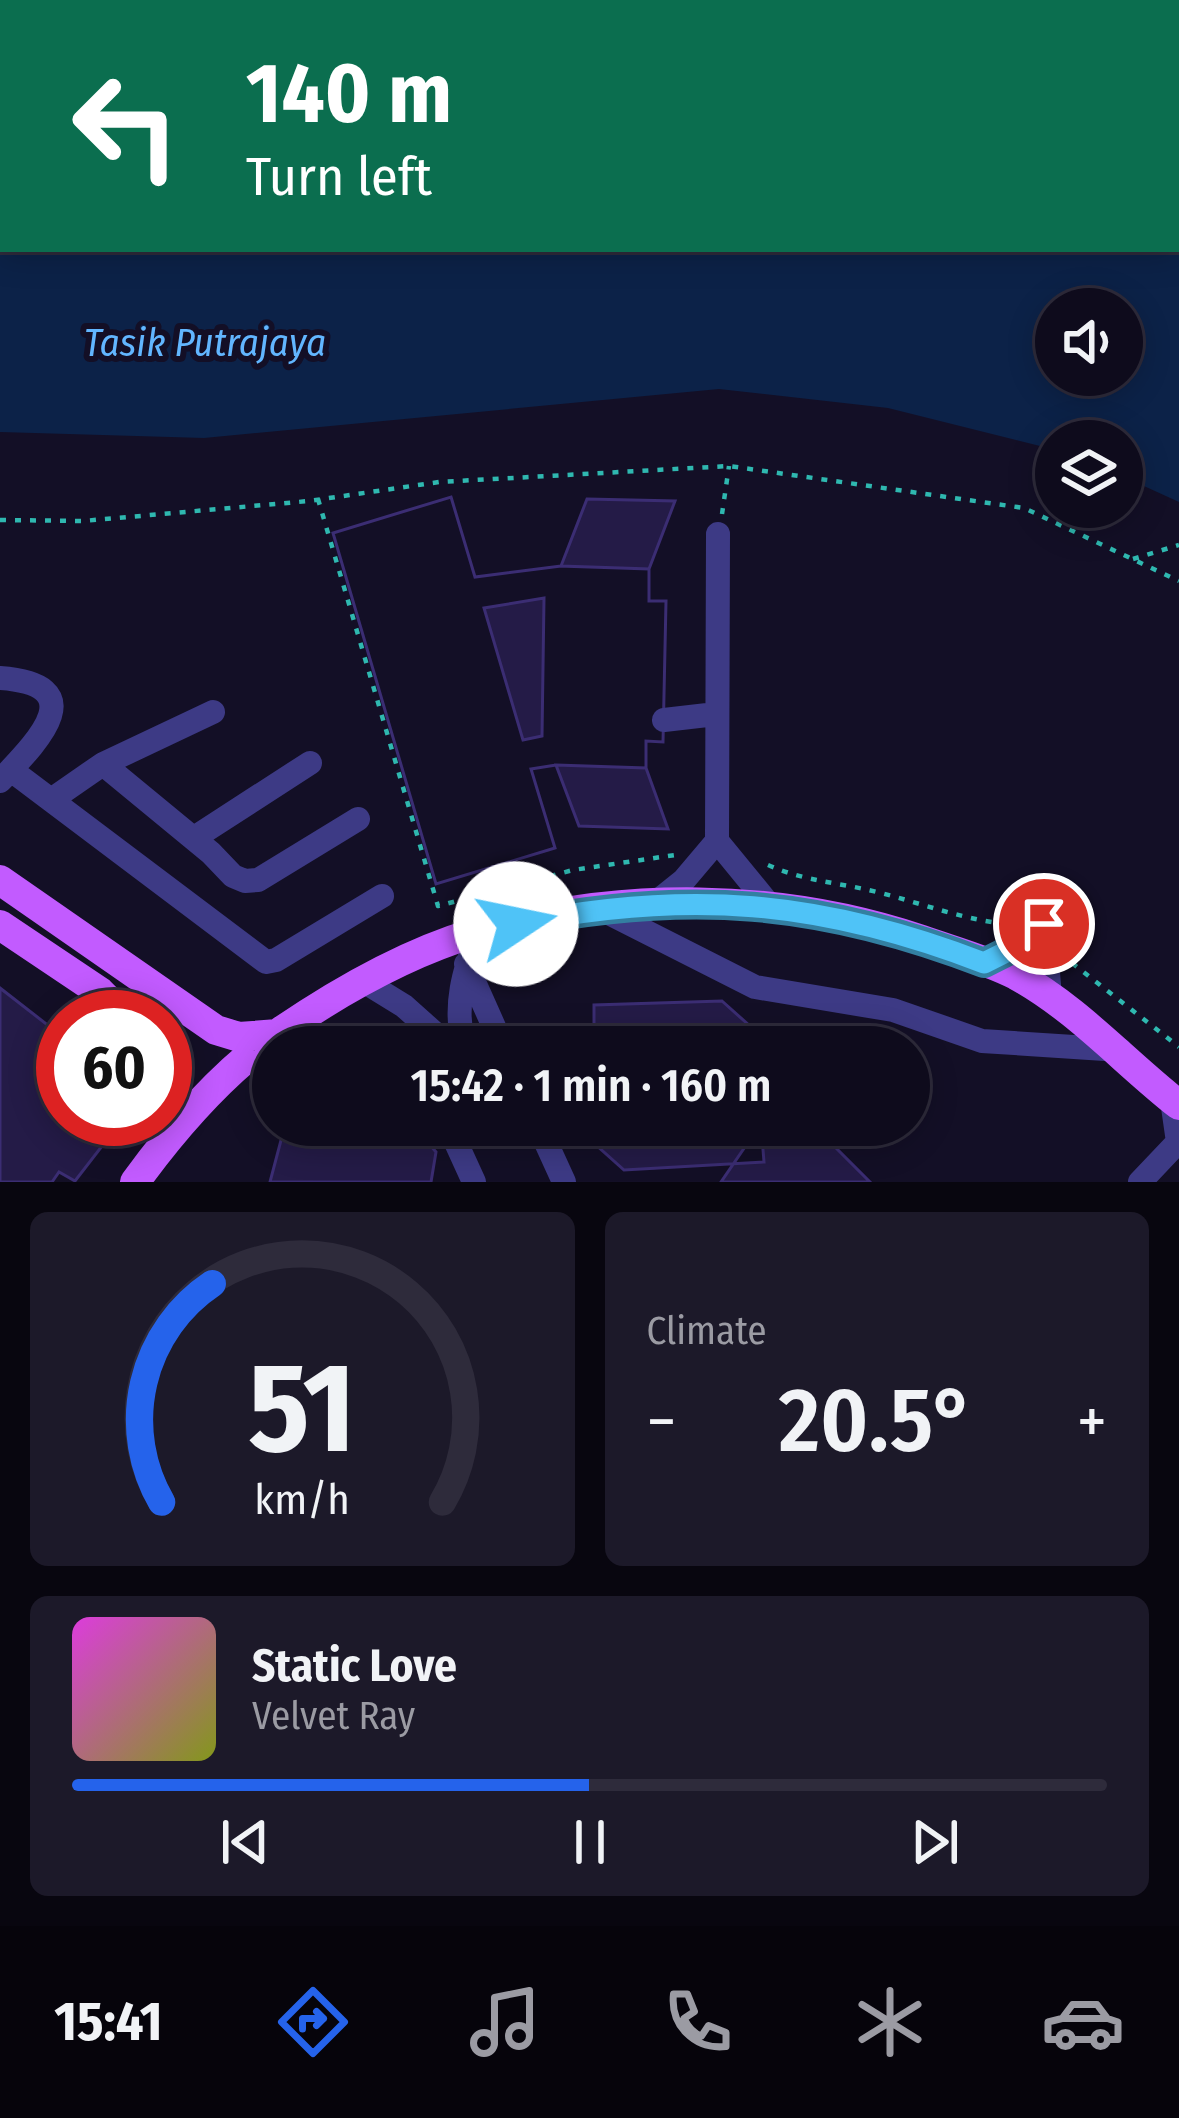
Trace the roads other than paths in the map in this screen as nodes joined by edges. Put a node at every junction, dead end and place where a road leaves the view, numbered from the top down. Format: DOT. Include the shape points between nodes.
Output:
graph roads {
  1 [pos="718,534"];
  2 [pos="0,678"];
  3 [pos="213,712"];
  4 [pos="716,714"];
  5 [pos="664,719"];
  6 [pos="310,763"];
  7 [pos="104,764"];
  8 [pos="5,776"];
  9 [pos="51,800"];
  10 [pos="358,819"];
  11 [pos="194,838"];
  12 [pos="717,841"];
  13 [pos="0,880"];
  14 [pos="382,896"];
  15 [pos="654,904"];
  16 [pos="771,907"];
  17 [pos="601,909"];
  18 [pos="0,925"];
  19 [pos="479,932"];
  20 [pos="984,963"];
  21 [pos="466,964"];
  22 [pos="365,982"];
  23 [pos="97,990"];
  24 [pos="1050,998"];
  25 [pos="291,1026"];
  26 [pos="418,1026"];
  27 [pos="459,1026"];
  28 [pos="494,1026"];
  29 [pos="252,1036"];
  30 [pos="1120,1050"];
  31 [pos="252,1057"];
  32 [pos="1175,1103"];
  33 [pos="192,1114"];
  34 [pos="162,1146"];
  35 [pos="458,1146"];
  36 [pos="548,1146"];
  37 [pos="135,1182"];
  38 [pos="474,1182"];
  39 [pos="564,1182"];
  40 [pos="1140,1182"];
  1 -- 4 [label="street"];
  2 -- 8 [label="street" via="43,690 53,717"];
  3 -- 7 [label="street"];
  4 -- 5 [label="street"];
  4 -- 12 [label="street"];
  6 -- 11 [label="street"];
  7 -- 9 [label="street"];
  7 -- 11 [label="street"];
  8 -- 9 [label="street"];
  9 -- 14 [label="street" via="266,962"];
  10 -- 11 [label="street" via="258,880 233,876"];
  12 -- 15 [label="street"];
  12 -- 16 [label="street"];
  13 -- 29 [label="main road" via="216,1030"];
  15 -- 16 [label="main road"];
  15 -- 17 [label="main road"];
  16 -- 20 [label="main road" via="892,930"];
  17 -- 19 [label="main road"];
  17 -- 30 [label="street" via="754,987 892,1010 982,1041"];
  18 -- 23 [label="main road"];
  19 -- 21 [label="street"];
  19 -- 22 [label="main road"];
  20 -- 24 [label="main road"];
  20 -- 24 [label="street" via="1044,924"];
  21 -- 27 [label="street"];
  21 -- 28 [label="street"];
  22 -- 25 [label="main road"];
  22 -- 26 [label="street" via="404,1006"];
  24 -- 30 [label="main road"];
  30 -- 32 [label="main road"];
  31 -- 33 [label="main road"];
  32 -- 40 [label="street" via="1178,1142"];
  34 -- 37 [label="main road"];
  35 -- 38 [label="street"];
  36 -- 39 [label="street"];
}
